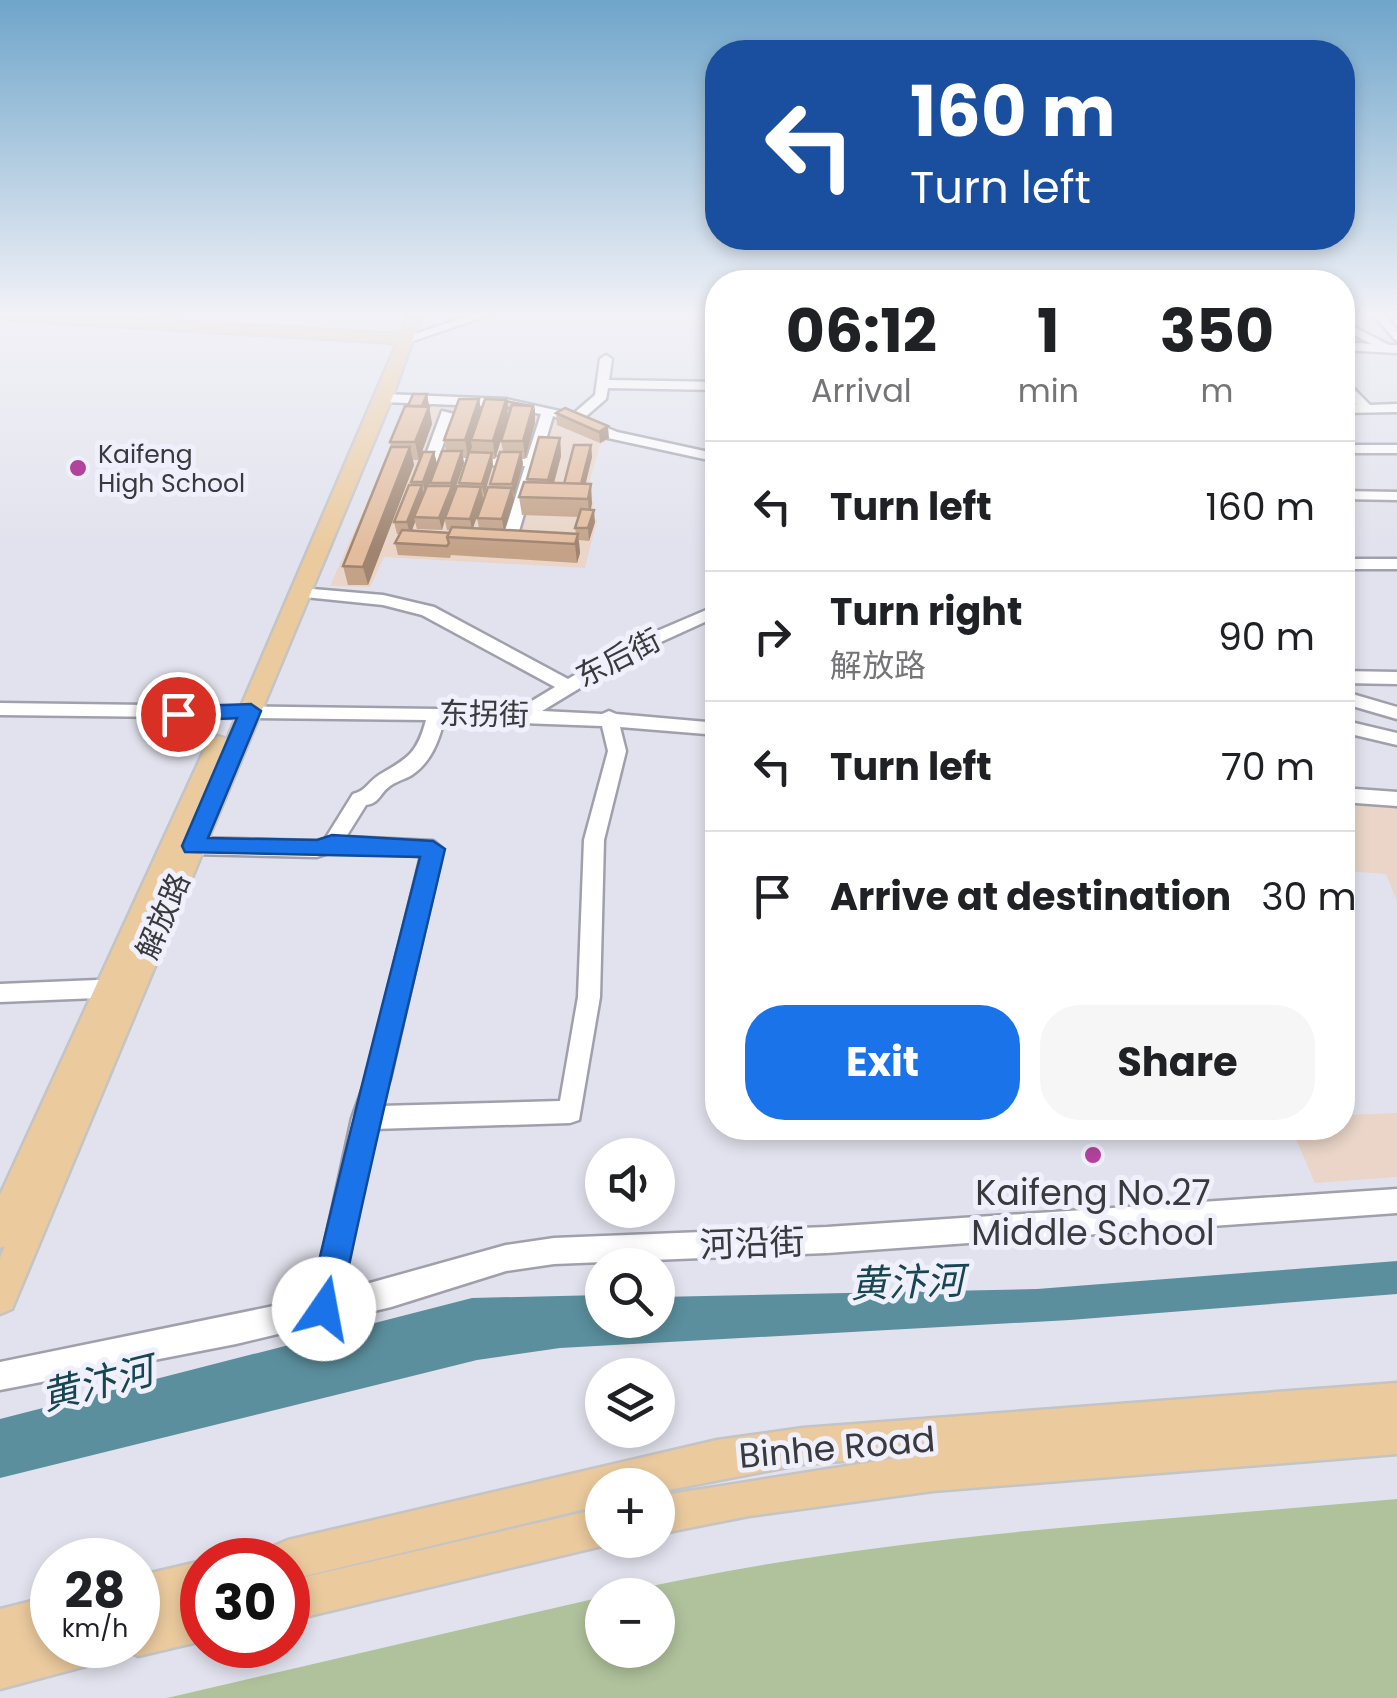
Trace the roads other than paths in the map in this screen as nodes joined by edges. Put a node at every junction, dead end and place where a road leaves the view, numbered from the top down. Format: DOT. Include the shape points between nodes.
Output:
graph roads {
  1 [pos="376,391"];
  2 [pos="386,391"];
  3 [pos="601,391"];
  4 [pos="1355,396"];
  5 [pos="384,398"];
  6 [pos="1397,408"];
  7 [pos="1355,409"];
  8 [pos="1366,409"];
  9 [pos="548,412"];
  10 [pos="447,414"];
  11 [pos="574,420"];
  12 [pos="1355,449"];
  13 [pos="1397,450"];
  14 [pos="553,453"];
  15 [pos="705,455"];
  16 [pos="532,457"];
  17 [pos="1355,495"];
  18 [pos="1397,496"];
  19 [pos="512,531"];
  20 [pos="1355,564"];
  21 [pos="1397,564"];
  22 [pos="301,593"];
  23 [pos="705,616"];
  24 [pos="1355,676"];
  25 [pos="1397,678"];
  26 [pos="566,685"];
  27 [pos="1355,701"];
  28 [pos="0,709"];
  29 [pos="242,711"];
  30 [pos="1397,712"];
  31 [pos="437,713"];
  32 [pos="523,714"];
  33 [pos="609,717"];
  34 [pos="705,728"];
  35 [pos="1355,729"];
  36 [pos="1397,739"];
  37 [pos="1355,796"];
  38 [pos="1397,799"];
  39 [pos="332,844"];
  40 [pos="193,846"];
  41 [pos="121,988"];
  42 [pos="0,993"];
  43 [pos="364,1118"];
  44 [pos="1397,1200"];
  45 [pos="0,1232"];
  46 [pos="0,1297"];
  47 [pos="324,1309"];
  48 [pos="0,1376"];
  49 [pos="1397,1401"];
  50 [pos="1397,1436"];
  51 [pos="675,1512"];
  52 [pos="585,1532"];
  53 [pos="310,1555"];
  54 [pos="310,1596"];
  55 [pos="30,1622"];
  56 [pos="0,1629"];
  57 [pos="30,1661"];
  58 [pos="0,1668"];
  1 -- 29 [label="main road, 解放路"];
  2 -- 5 [label="main road, 解放路"];
  3 -- 11 [label="street"];
  4 -- 8 [label="street"];
  5 -- 9 [label="street" via="482,400"];
  5 -- 22 [label="main road, 解放路"];
  6 -- 8 [label="street"];
  7 -- 8 [label="street"];
  9 -- 11 [label="street"];
  9 -- 16 [label="street"];
  10 -- 16 [label="street" via="431,460"];
  11 -- 15 [label="street"];
  12 -- 13 [label="street"];
  14 -- 16 [label="street"];
  16 -- 19 [label="street"];
  17 -- 18 [label="street"];
  20 -- 21 [label="street"];
  22 -- 26 [label="street" via="428,611"];
  22 -- 29 [label="main road, 解放路"];
  23 -- 26 [label="street, 东后街"];
  24 -- 25 [label="street"];
  26 -- 32 [label="street, 东后街"];
  27 -- 30 [label="street"];
  28 -- 29 [label="street, 东拐街" via="150,716"];
  29 -- 31 [label="street, 东拐街"];
  29 -- 40 [label="main road, 解放路"];
  29 -- 41 [label="main road, 解放路"];
  31 -- 32 [label="street, 东拐街"];
  31 -- 39 [label="street" via="428,746 404,772 380,782 370,798 360,798"];
  32 -- 33 [label="street, 东拐街"];
  33 -- 34 [label="street, 东拐街"];
  33 -- 43 [label="street" via="617,751 594,840 589,997 570,1112"];
  35 -- 36 [label="street"];
  37 -- 38 [label="street"];
  39 -- 40 [label="street"];
  39 -- 43 [label="street" via="433,849"];
  40 -- 41 [label="main road, 解放路"];
  41 -- 42 [label="street"];
  41 -- 45 [label="main road, 解放路"];
  41 -- 46 [label="main road, 解放路"];
  43 -- 47 [label="street"];
  44 -- 47 [label="street, 河沿街" via="827,1240 554,1251"];
  47 -- 48 [label="street, 河沿街"];
  49 -- 53 [label="main road, Binhe Road" via="803,1446 666,1470"];
  50 -- 51 [label="main road, Binhe Road" via="938,1470"];
  52 -- 54 [label="main road"];
  55 -- 56 [label="main road"];
  57 -- 58 [label="main road"];
}
